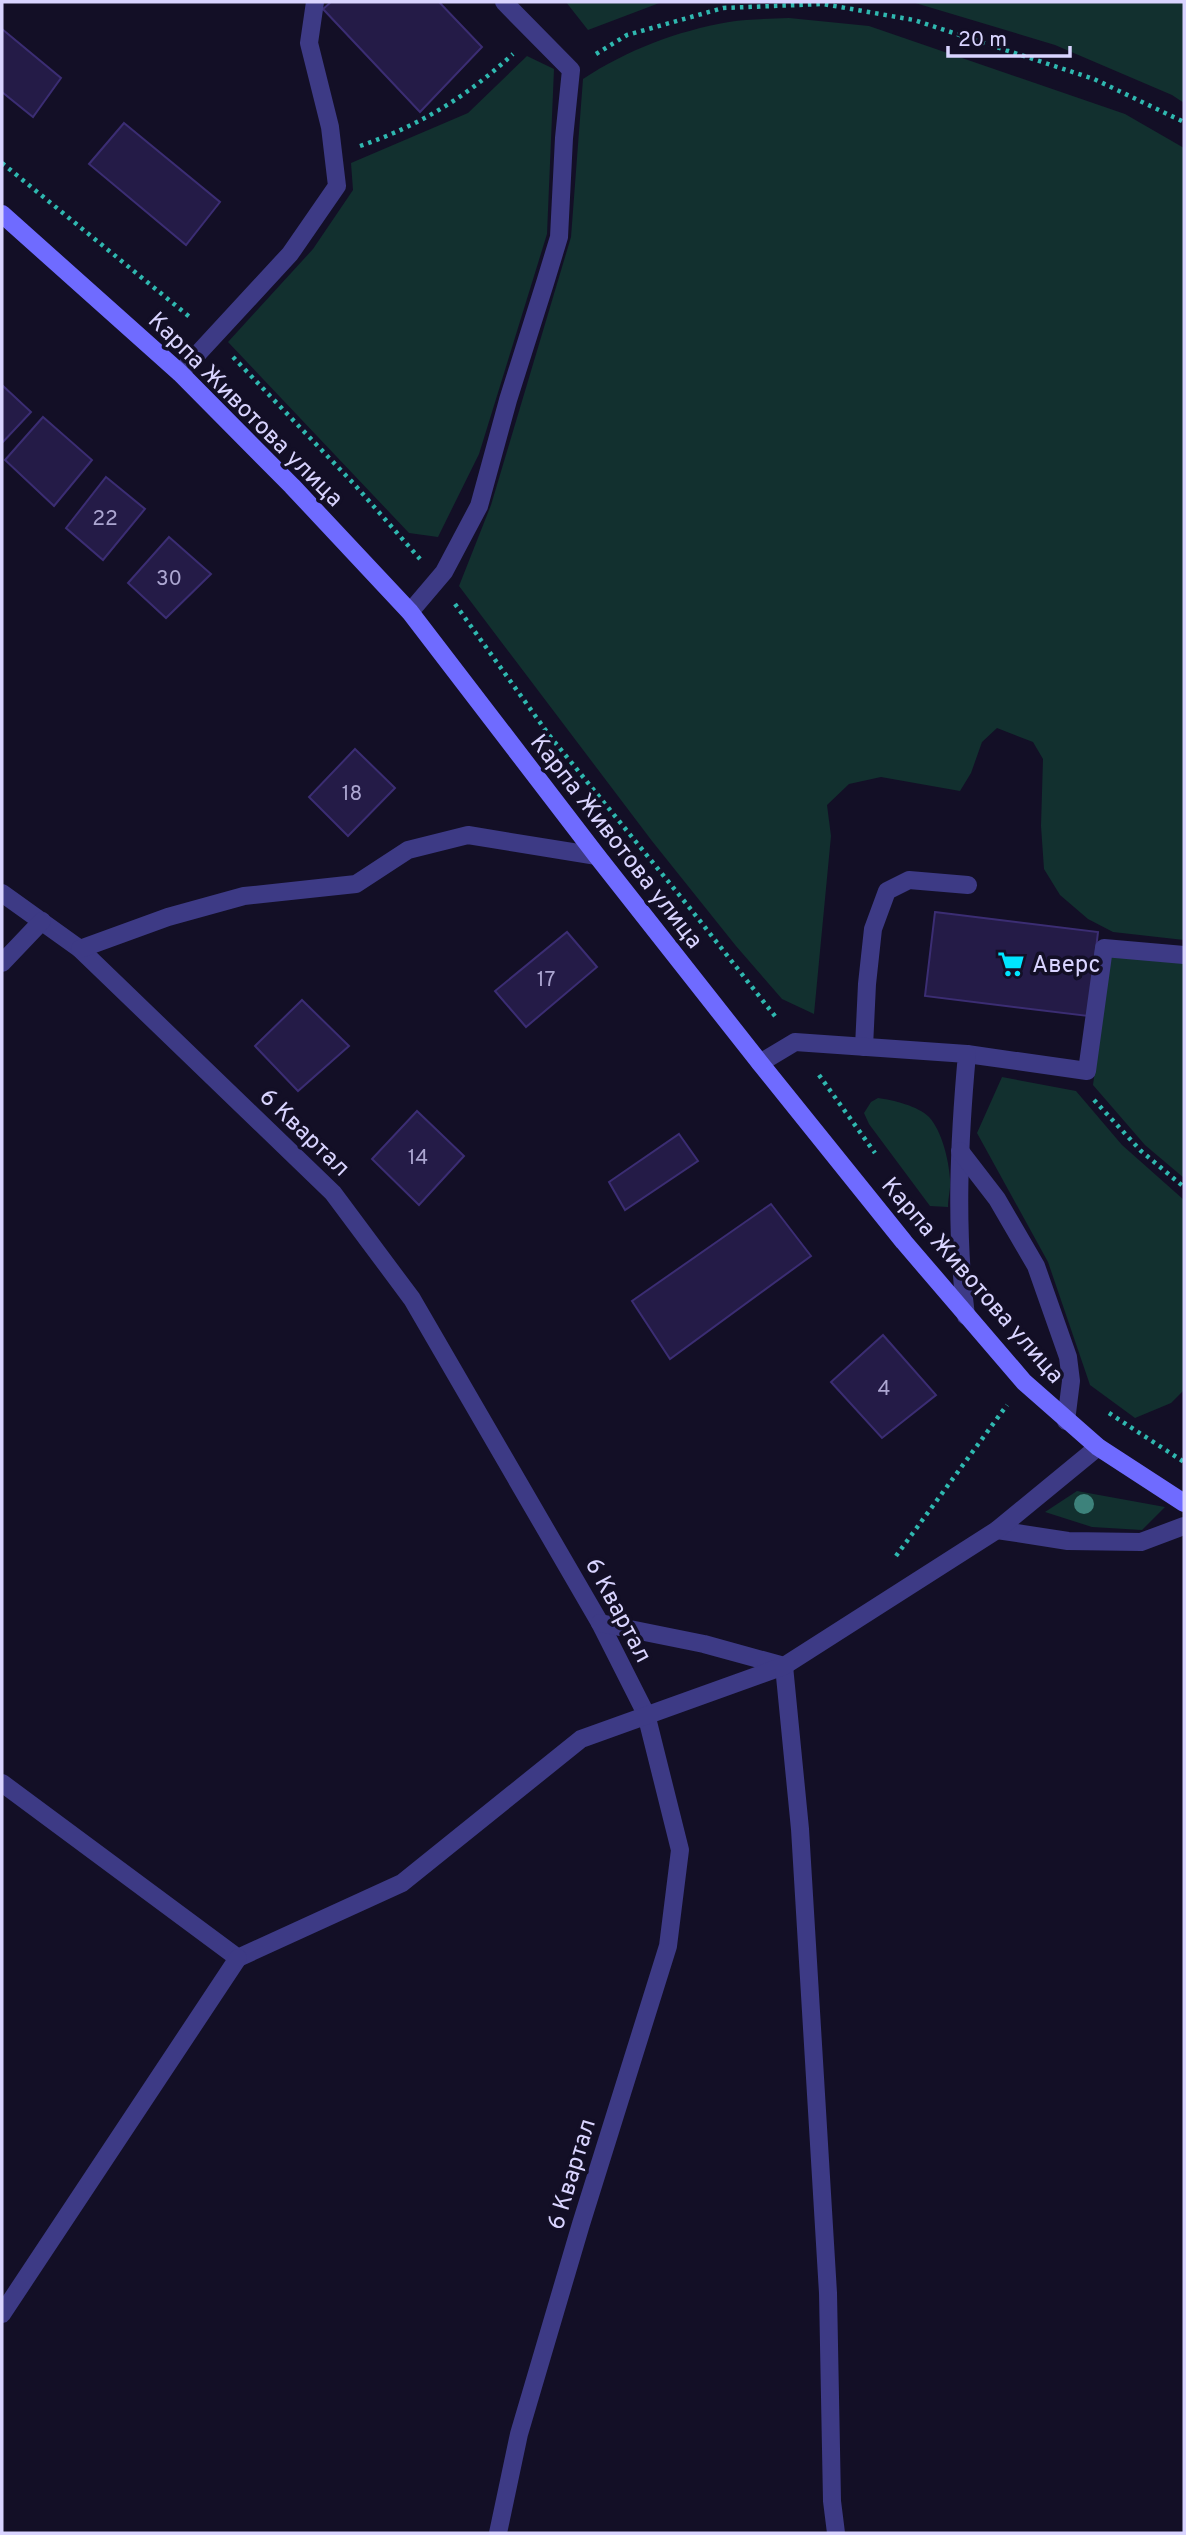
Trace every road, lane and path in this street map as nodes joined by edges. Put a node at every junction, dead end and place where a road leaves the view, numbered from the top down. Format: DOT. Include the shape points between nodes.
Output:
graph roads {
  1 [pos="314,2"];
  2 [pos="504,2"];
  3 [pos="535,35"];
  4 [pos="571,70"];
  5 [pos="1184,122"];
  6 [pos="333,155"];
  7 [pos="2,214"];
  8 [pos="180,373"];
  9 [pos="410,612"];
  10 [pos="597,856"];
  11 [pos="968,885"];
  12 [pos="2,893"];
  13 [pos="42,921"];
  14 [pos="80,949"];
  15 [pos="1184,955"];
  16 [pos="2,963"];
  17 [pos="864,1047"];
  18 [pos="967,1054"];
  19 [pos="760,1063"];
  20 [pos="1065,1068"];
  21 [pos="960,1151"];
  22 [pos="1184,1187"];
  23 [pos="966,1315"];
  24 [pos="1024,1382"];
  25 [pos="1066,1421"];
  26 [pos="1098,1447"];
  27 [pos="1184,1503"];
  28 [pos="1184,1526"];
  29 [pos="998,1530"];
  30 [pos="894,1560"];
  31 [pos="600,1623"];
  32 [pos="783,1666"];
  33 [pos="646,1714"];
  34 [pos="2,1783"];
  35 [pos="238,1958"];
  36 [pos="2,2314"];
  37 [pos="498,2533"];
  38 [pos="836,2533"];
  1 -- 6 [label="street" via="309,43"];
  2 -- 3 [label="street"];
  3 -- 4 [label="street"];
  3 -- 6 [label="path" via="445,108 394,134"];
  4 -- 5 [label="path" via="627,35 723,8 823,4 914,20 1094,79"];
  4 -- 9 [label="street" via="559,237 479,506 444,572"];
  6 -- 8 [label="street" via="337,186 290,254"];
  7 -- 8 [label="main road, Карпа Животова улица"];
  8 -- 9 [label="main road, Карпа Животова улица"];
  9 -- 10 [label="main road, Карпа Животова улица"];
  10 -- 14 [label="street" via="468,835 408,850 356,884 244,896"];
  10 -- 19 [label="main road, Карпа Животова улица"];
  11 -- 17 [label="street" via="909,880 887,891 873,929"];
  12 -- 13 [label="street, 6 Квартал"];
  13 -- 14 [label="street, 6 Квартал"];
  13 -- 16 [label="street"];
  14 -- 31 [label="street, 6 Квартал" via="333,1193 412,1299"];
  15 -- 20 [label="street" via="1104,948 1087,1072"];
  17 -- 18 [label="street"];
  17 -- 19 [label="street" via="795,1042"];
  18 -- 20 [label="street"];
  18 -- 21 [label="street"];
  19 -- 23 [label="main road, Карпа Животова улица"];
  20 -- 22 [label="path" via="1141,1151"];
  21 -- 23 [label="street" via="960,1265"];
  21 -- 25 [label="street" via="998,1199 1036,1266 1068,1357 1071,1381"];
  23 -- 24 [label="main road, Карпа Животова улица"];
  24 -- 25 [label="main road, Карпа Животова улица"];
  24 -- 30 [label="path"];
  25 -- 26 [label="main road, Карпа Животова улица"];
  26 -- 27 [label="main road, Карпа Животова улица"];
  26 -- 29 [label="street"];
  28 -- 29 [label="street" via="1141,1542 1068,1541"];
  29 -- 32 [label="street"];
  31 -- 32 [label="street"];
  31 -- 33 [label="street, 6 Квартал"];
  32 -- 33 [label="street"];
  32 -- 38 [label="street" via="800,1829 827,2265"];
  33 -- 35 [label="street" via="581,1739 402,1883"];
  33 -- 37 [label="street, 6 Квартал" via="680,1850 668,1946 519,2434"];
  34 -- 35 [label="street"];
  35 -- 36 [label="street"];
}
